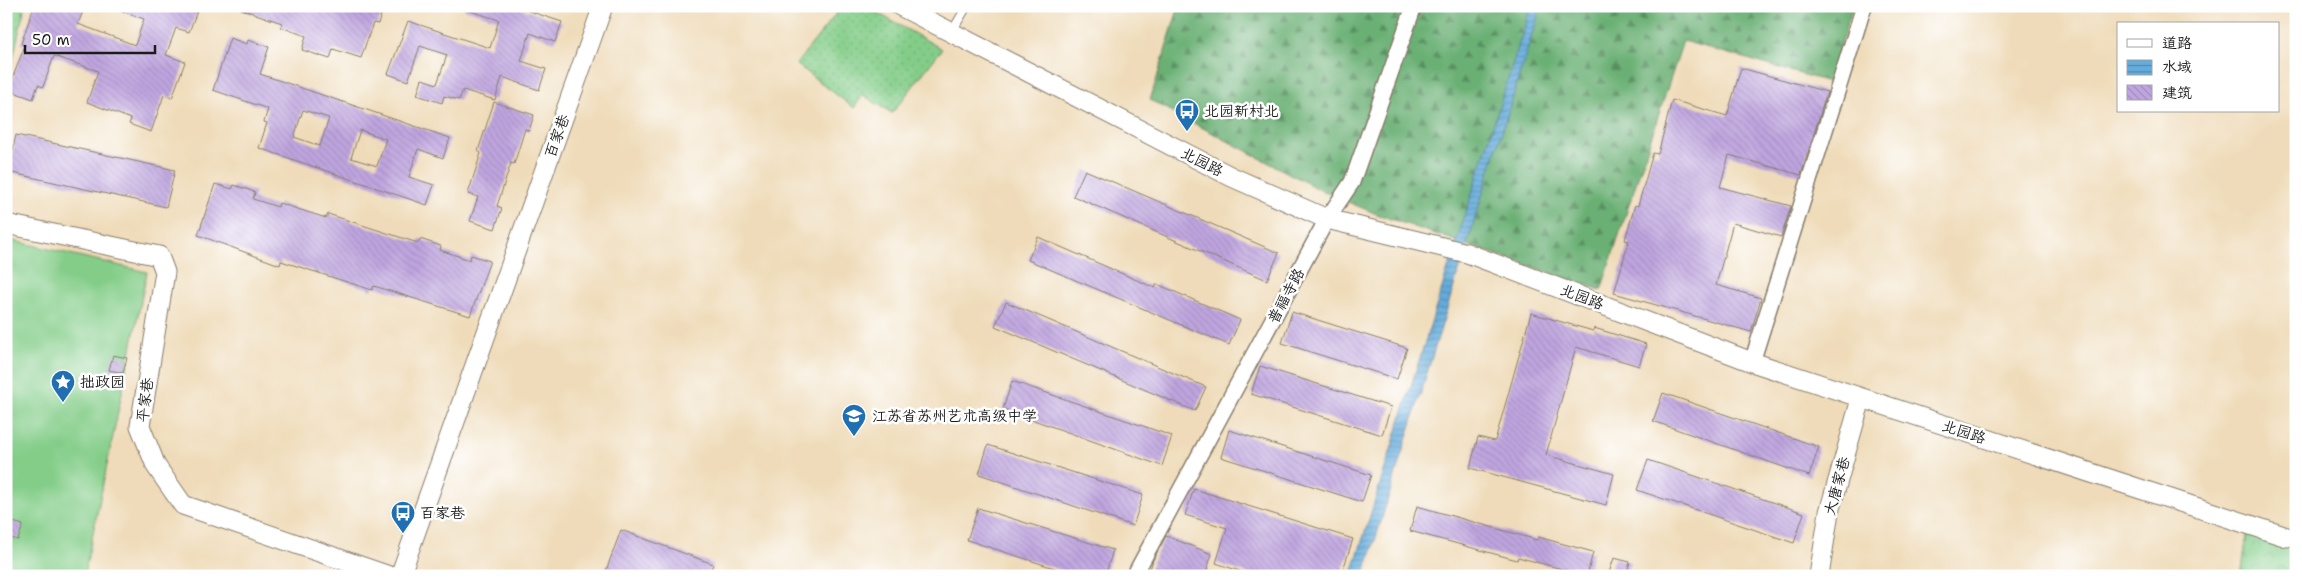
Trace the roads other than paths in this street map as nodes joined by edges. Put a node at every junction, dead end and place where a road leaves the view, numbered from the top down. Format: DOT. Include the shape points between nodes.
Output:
graph roads {
  1 [pos="603,6"];
  2 [pos="900,6"];
  3 [pos="968,6"];
  4 [pos="1414,6"];
  5 [pos="1864,6"];
  6 [pos="951,33"];
  7 [pos="1327,220"];
  8 [pos="6,224"];
  9 [pos="1752,362"];
  10 [pos="1860,399"];
  11 [pos="2287,537"];
  12 [pos="389,576"];
  13 [pos="400,576"];
  14 [pos="1134,576"];
  15 [pos="1819,576"];
  1 -- 13 [label="street, 百家巷"];
  2 -- 6 [label="street, 北园路"];
  3 -- 6 [label="lane"];
  4 -- 7 [label="street, 普福寺路" via="1352,182"];
  5 -- 9 [label="street"];
  6 -- 7 [label="street, 北园路" via="1238,181"];
  7 -- 9 [label="street, 北园路" via="1459,250"];
  7 -- 14 [label="street, 普福寺路"];
  8 -- 12 [label="street, 平家巷" via="159,256 165,272 140,426 156,466 183,504"];
  9 -- 10 [label="street, 北园路"];
  10 -- 11 [label="street, 北园路"];
  10 -- 15 [label="street, 大唐家巷" via="1829,512"];
}
